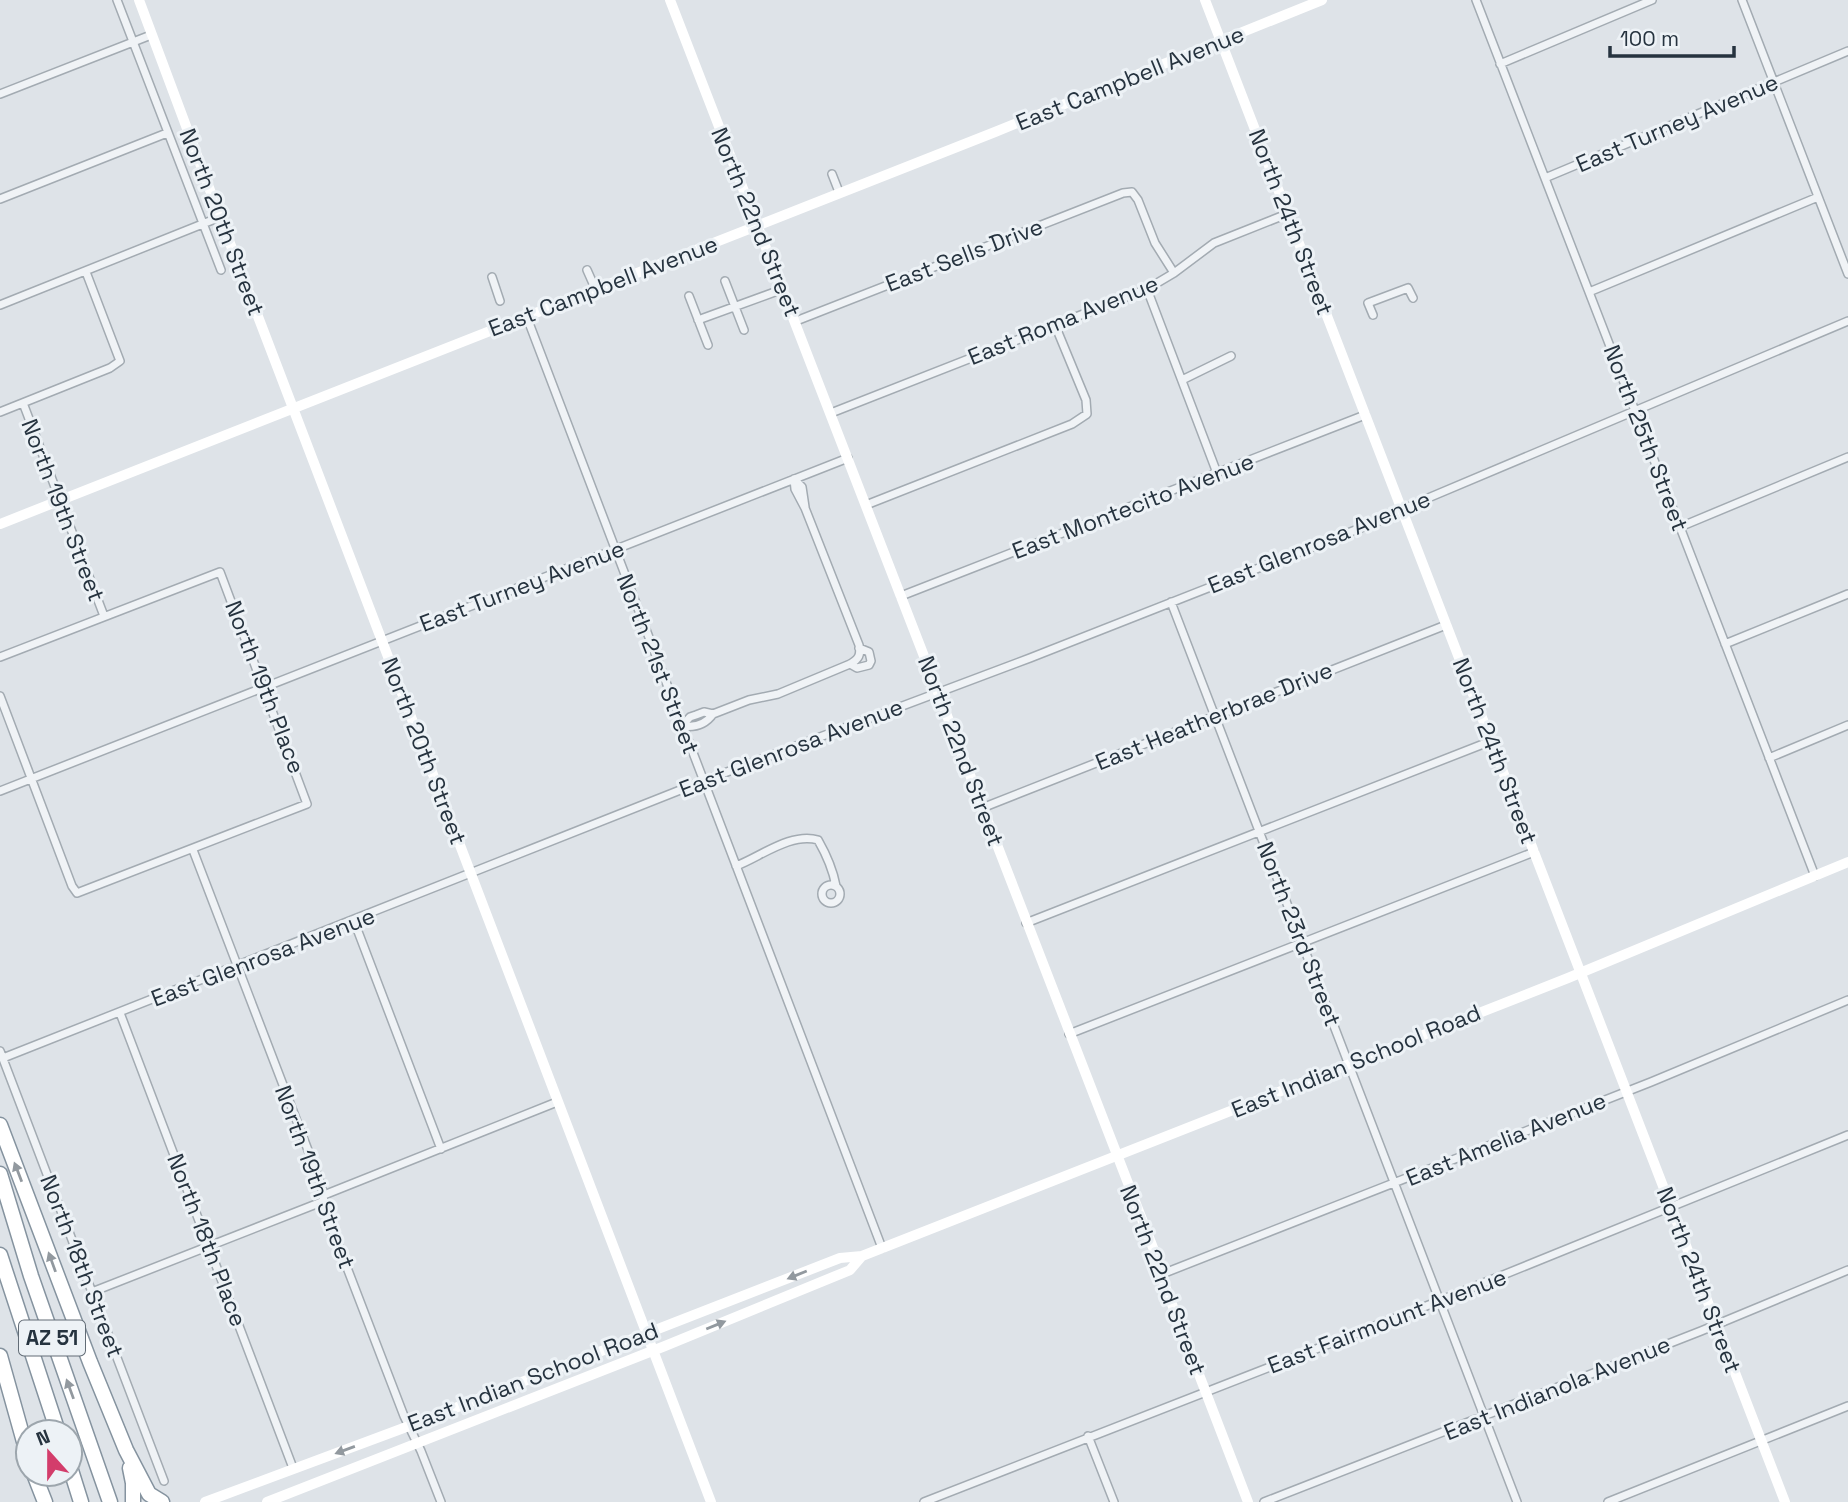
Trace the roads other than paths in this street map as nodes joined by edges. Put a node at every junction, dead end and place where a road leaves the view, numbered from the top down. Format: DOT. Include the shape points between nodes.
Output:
graph roads {
  1 [pos="117,0"];
  2 [pos="139,0"];
  3 [pos="670,0"];
  4 [pos="1205,0"];
  5 [pos="1322,0"];
  6 [pos="1476,0"];
  7 [pos="1652,0"];
  8 [pos="1742,0"];
  9 [pos="151,35"];
  10 [pos="1222,41"];
  11 [pos="133,42"];
  12 [pos="1848,51"];
  13 [pos="1500,64"];
  14 [pos="1773,83"];
  15 [pos="0,94"];
  16 [pos="167,133"];
  17 [pos="832,174"];
  18 [pos="1545,178"];
  19 [pos="839,192"];
  20 [pos="1818,197"];
  21 [pos="0,199"];
  22 [pos="1287,214"];
  23 [pos="220,217"];
  24 [pos="202,224"];
  25 [pos="758,225"];
  26 [pos="221,270"];
  27 [pos="587,270"];
  28 [pos="86,272"];
  29 [pos="1174,273"];
  30 [pos="1848,274"];
  31 [pos="492,276"];
  32 [pos="725,281"];
  33 [pos="595,288"];
  34 [pos="783,289"];
  35 [pos="1147,289"];
  36 [pos="1589,292"];
  37 [pos="689,296"];
  38 [pos="1413,298"];
  39 [pos="500,301"];
  40 [pos="0,305"];
  41 [pos="734,307"];
  42 [pos="1373,315"];
  43 [pos="526,316"];
  44 [pos="698,320"];
  45 [pos="796,321"];
  46 [pos="1848,321"];
  47 [pos="1055,325"];
  48 [pos="744,330"];
  49 [pos="708,345"];
  50 [pos="1231,356"];
  51 [pos="1182,380"];
  52 [pos="23,403"];
  53 [pos="293,408"];
  54 [pos="1634,411"];
  55 [pos="0,412"];
  56 [pos="831,413"];
  57 [pos="1365,415"];
  58 [pos="1848,457"];
  59 [pos="848,458"];
  60 [pos="1217,473"];
  61 [pos="794,479"];
  62 [pos="60,500"];
  63 [pos="866,505"];
  64 [pos="1402,511"];
  65 [pos="0,524"];
  66 [pos="1680,527"];
  67 [pos="614,550"];
  68 [pos="1848,594"];
  69 [pos="901,597"];
  70 [pos="1171,602"];
  71 [pos="104,616"];
  72 [pos="1446,625"];
  73 [pos="382,641"];
  74 [pos="1725,644"];
  75 [pos="859,648"];
  76 [pos="0,657"];
  77 [pos="850,664"];
  78 [pos="265,687"];
  79 [pos="938,692"];
  80 [pos="0,696"];
  81 [pos="1214,716"];
  82 [pos="1848,725"];
  83 [pos="682,726"];
  84 [pos="1491,741"];
  85 [pos="1769,758"];
  86 [pos="32,779"];
  87 [pos="704,782"];
  88 [pos="0,791"];
  89 [pos="982,807"];
  90 [pos="1259,832"];
  91 [pos="193,849"];
  92 [pos="1534,852"];
  93 [pos="1848,862"];
  94 [pos="736,866"];
  95 [pos="471,875"];
  96 [pos="1815,876"];
  97 [pos="836,886"];
  98 [pos="354,921"];
  99 [pos="1026,923"];
  100 [pos="1302,944"];
  101 [pos="238,967"];
  102 [pos="1580,972"];
  103 [pos="1848,1000"];
  104 [pos="120,1013"];
  105 [pos="1069,1034"];
  106 [pos="1,1054"];
  107 [pos="1349,1063"];
  108 [pos="1627,1091"];
  109 [pos="558,1102"];
  110 [pos="0,1125"];
  111 [pos="1848,1135"];
  112 [pos="441,1149"];
  113 [pos="1116,1156"];
  114 [pos="0,1174"];
  115 [pos="1394,1183"];
  116 [pos="324,1198"];
  117 [pos="1671,1208"];
  118 [pos="209,1246"];
  119 [pos="882,1248"];
  120 [pos="0,1255"];
  121 [pos="862,1256"];
  122 [pos="1848,1270"];
  123 [pos="1162,1274"];
  124 [pos="92,1292"];
  125 [pos="1439,1301"];
  126 [pos="1716,1324"];
  127 [pos="646,1333"];
  128 [pos="652,1351"];
  129 [pos="0,1356"];
  130 [pos="1205,1391"];
  131 [pos="1848,1406"];
  132 [pos="1484,1417"];
  133 [pos="17,1418"];
  134 [pos="53,1418"];
  135 [pos="409,1426"];
  136 [pos="1088,1437"];
  137 [pos="1761,1441"];
  138 [pos="417,1443"];
  139 [pos="126,1450"];
  140 [pos="293,1468"];
  141 [pos="164,1481"];
  142 [pos="109,1501"];
  143 [pos="133,1502"];
  144 [pos="162,1502"];
  145 [pos="205,1502"];
  146 [pos="267,1502"];
  147 [pos="441,1502"];
  148 [pos="711,1502"];
  149 [pos="924,1502"];
  150 [pos="1114,1502"];
  151 [pos="1248,1502"];
  152 [pos="1265,1502"];
  153 [pos="1517,1502"];
  154 [pos="1608,1502"];
  155 [pos="1784,1502"];
  1 -- 11 [label="street, North 20th Street"];
  2 -- 9 [label="street, North 20th Street"];
  3 -- 25 [label="street, North 22nd Street"];
  4 -- 10 [label="street, North 24th Street"];
  5 -- 10 [label="street, East Campbell Avenue"];
  6 -- 13 [label="street, North 25th Street"];
  7 -- 13 [label="street"];
  8 -- 14 [label="street"];
  9 -- 11 [label="street"];
  9 -- 23 [label="street, North 20th Street"];
  10 -- 19 [label="street, East Campbell Avenue"];
  10 -- 22 [label="street, North 24th Street"];
  11 -- 15 [label="street"];
  11 -- 16 [label="street, North 20th Street"];
  12 -- 14 [label="street, East Turney Avenue"];
  13 -- 18 [label="street, North 25th Street"];
  14 -- 18 [label="street, East Turney Avenue"];
  14 -- 20 [label="street"];
  16 -- 21 [label="street"];
  16 -- 24 [label="street, North 20th Street"];
  17 -- 19 [label="street"];
  18 -- 36 [label="street, North 25th Street"];
  19 -- 25 [label="street, East Campbell Avenue"];
  20 -- 30 [label="street"];
  20 -- 36 [label="street"];
  22 -- 29 [label="street, East Roma Avenue" via="1214,243"];
  22 -- 57 [label="street, North 24th Street"];
  23 -- 24 [label="street"];
  23 -- 53 [label="street, North 20th Street"];
  24 -- 26 [label="street, North 20th Street"];
  24 -- 28 [label="street"];
  25 -- 33 [label="street, East Campbell Avenue"];
  25 -- 34 [label="street, North 22nd Street"];
  27 -- 33 [label="street"];
  28 -- 40 [label="street"];
  28 -- 52 [label="street" via="120,361"];
  29 -- 35 [label="street, East Roma Avenue"];
  29 -- 45 [label="street, East Sells Drive" via="1155,243 1138,200 1132,192 1123,193"];
  31 -- 39 [label="street"];
  32 -- 41 [label="street"];
  33 -- 43 [label="street, East Campbell Avenue"];
  34 -- 41 [label="street"];
  34 -- 45 [label="street, North 22nd Street"];
  35 -- 47 [label="street, East Roma Avenue"];
  35 -- 51 [label="street"];
  36 -- 54 [label="street, North 25th Street"];
  37 -- 44 [label="street"];
  38 -- 42 [label="street" via="1408,288 1368,303"];
  41 -- 44 [label="street"];
  41 -- 48 [label="street"];
  43 -- 53 [label="street, East Campbell Avenue"];
  43 -- 67 [label="street, North 21st Street"];
  44 -- 49 [label="street"];
  45 -- 56 [label="street, North 22nd Street"];
  46 -- 54 [label="street, East Glenrosa Avenue"];
  47 -- 56 [label="street, East Roma Avenue"];
  47 -- 63 [label="street" via="1086,400 1087,414 1072,424"];
  50 -- 51 [label="street"];
  51 -- 60 [label="street"];
  52 -- 55 [label="street"];
  52 -- 62 [label="street, North 19th Street"];
  53 -- 62 [label="street, East Campbell Avenue"];
  53 -- 73 [label="street, North 20th Street"];
  54 -- 64 [label="street, East Glenrosa Avenue"];
  54 -- 66 [label="street, North 25th Street"];
  56 -- 59 [label="street, North 22nd Street"];
  57 -- 60 [label="street, East Montecito Avenue"];
  57 -- 64 [label="street, North 24th Street"];
  58 -- 66 [label="street"];
  59 -- 61 [label="street, East Turney Avenue"];
  59 -- 63 [label="street, North 22nd Street"];
  60 -- 69 [label="street, East Montecito Avenue"];
  61 -- 67 [label="street, East Turney Avenue"];
  61 -- 75 [label="street" via="802,487 805,508"];
  62 -- 65 [label="street, East Campbell Avenue"];
  62 -- 71 [label="street, North 19th Street"];
  63 -- 69 [label="street, North 22nd Street"];
  64 -- 70 [label="street, East Glenrosa Avenue"];
  64 -- 72 [label="street, North 24th Street"];
  66 -- 74 [label="street, North 25th Street"];
  67 -- 73 [label="street, East Turney Avenue"];
  67 -- 83 [label="street, North 21st Street"];
  68 -- 74 [label="street"];
  69 -- 79 [label="street, North 22nd Street"];
  70 -- 79 [label="street, East Glenrosa Avenue"];
  70 -- 81 [label="street, North 23rd Street"];
  71 -- 76 [label="street"];
  71 -- 78 [label="street, North 19th Place" via="220,572"];
  72 -- 81 [label="street, East Heatherbrae Drive"];
  72 -- 84 [label="street, North 24th Street"];
  73 -- 78 [label="street, East Turney Avenue"];
  73 -- 95 [label="street, North 20th Street"];
  74 -- 85 [label="street, North 25th Street"];
  75 -- 77 [label="street" via="859,657"];
  75 -- 77 [label="street" via="869,652 869,666"];
  77 -- 83 [label="street" via="778,694 690,717"];
  78 -- 86 [label="street, East Turney Avenue"];
  78 -- 91 [label="street, North 19th Place" via="307,804"];
  79 -- 87 [label="street, East Glenrosa Avenue"];
  79 -- 89 [label="street, North 22nd Street"];
  80 -- 86 [label="street"];
  81 -- 89 [label="street, East Heatherbrae Drive"];
  81 -- 90 [label="street, North 23rd Street"];
  82 -- 85 [label="street"];
  83 -- 87 [label="street, North 21st Street"];
  84 -- 90 [label="street"];
  84 -- 92 [label="street, North 24th Street"];
  85 -- 96 [label="street, North 25th Street"];
  86 -- 88 [label="street, East Turney Avenue"];
  86 -- 91 [label="street" via="77,893"];
  87 -- 94 [label="street, North 21st Street"];
  87 -- 95 [label="street, East Glenrosa Avenue"];
  89 -- 99 [label="street, North 22nd Street"];
  90 -- 99 [label="street"];
  90 -- 100 [label="street, North 23rd Street"];
  91 -- 101 [label="street, North 19th Street"];
  92 -- 100 [label="street"];
  92 -- 102 [label="street, North 24th Street"];
  93 -- 96 [label="street, East Indian School Road"];
  94 -- 97 [label="street" via="810,838 821,845"];
  94 -- 119 [label="street, North 21st Street"];
  95 -- 98 [label="street, East Glenrosa Avenue"];
  95 -- 109 [label="street, North 20th Street"];
  96 -- 102 [label="street, East Indian School Road"];
  98 -- 101 [label="street, East Glenrosa Avenue"];
  98 -- 112 [label="street"];
  99 -- 105 [label="street, North 22nd Street"];
  100 -- 105 [label="street"];
  100 -- 107 [label="street, North 23rd Street"];
  101 -- 104 [label="street, East Glenrosa Avenue"];
  101 -- 116 [label="street, North 19th Street"];
  102 -- 107 [label="street, East Indian School Road"];
  102 -- 108 [label="street, North 24th Street"];
  103 -- 108 [label="street, East Amelia Avenue"];
  104 -- 106 [label="street, East Glenrosa Avenue"];
  104 -- 118 [label="street, North 18th Place"];
  105 -- 113 [label="street, North 22nd Street"];
  106 -- 124 [label="street, North 18th Street"];
  107 -- 113 [label="street, East Indian School Road"];
  107 -- 115 [label="street, North 23rd Street"];
  108 -- 115 [label="street, East Amelia Avenue"];
  108 -- 117 [label="street, North 24th Street"];
  109 -- 112 [label="street"];
  109 -- 127 [label="street, North 20th Street"];
  139 -- 110 [label="highway, one-way"];
  111 -- 117 [label="street, East Fairmount Avenue"];
  112 -- 116 [label="street"];
  113 -- 119 [label="street, East Indian School Road"];
  113 -- 123 [label="street, North 22nd Street"];
  142 -- 114 [label="highway, AZ 51, one-way"];
  115 -- 123 [label="street, East Amelia Avenue"];
  115 -- 125 [label="street, North 23rd Street"];
  116 -- 118 [label="street"];
  116 -- 135 [label="street, North 19th Street"];
  117 -- 125 [label="street, East Fairmount Avenue"];
  117 -- 126 [label="street, North 24th Street"];
  118 -- 124 [label="street"];
  118 -- 140 [label="street, North 18th Place"];
  119 -- 121 [label="street, East Indian School Road"];
  120 -- 134 [label="highway, AZ 51"];
  121 -- 127 [label="street, East Indian School Road, one-way" via="840,1258"];
  128 -- 121 [label="street, East Indian School Road, one-way" via="849,1270"];
  122 -- 126 [label="street, East Indianola Avenue"];
  123 -- 130 [label="street, North 22nd Street"];
  124 -- 141 [label="street, North 18th Street"];
  125 -- 130 [label="street, East Fairmount Avenue"];
  125 -- 132 [label="street, North 23rd Street"];
  126 -- 132 [label="street, East Indianola Avenue"];
  126 -- 137 [label="street, North 24th Street"];
  127 -- 128 [label="street, North 20th Street"];
  127 -- 135 [label="street, East Indian School Road"];
  128 -- 138 [label="street, East Indian School Road"];
  128 -- 148 [label="street, North 20th Street"];
  129 -- 133 [label="highway"];
  130 -- 136 [label="street, East Fairmount Avenue"];
  130 -- 151 [label="street, North 22nd Street"];
  131 -- 137 [label="street"];
  132 -- 152 [label="street, East Indianola Avenue"];
  132 -- 153 [label="street, North 23rd Street"];
  135 -- 138 [label="street, North 19th Street"];
  135 -- 140 [label="street, East Indian School Road, one-way"];
  136 -- 149 [label="street, East Fairmount Avenue"];
  136 -- 150 [label="street"];
  137 -- 154 [label="street"];
  137 -- 155 [label="street, North 24th Street"];
  138 -- 146 [label="street, East Indian School Road"];
  138 -- 147 [label="street, North 19th Street"];
  139 -- 143 [label="highway" via="134,1483"];
  139 -- 144 [label="highway" via="149,1494"];
  140 -- 145 [label="street, East Indian School Road"];
}
